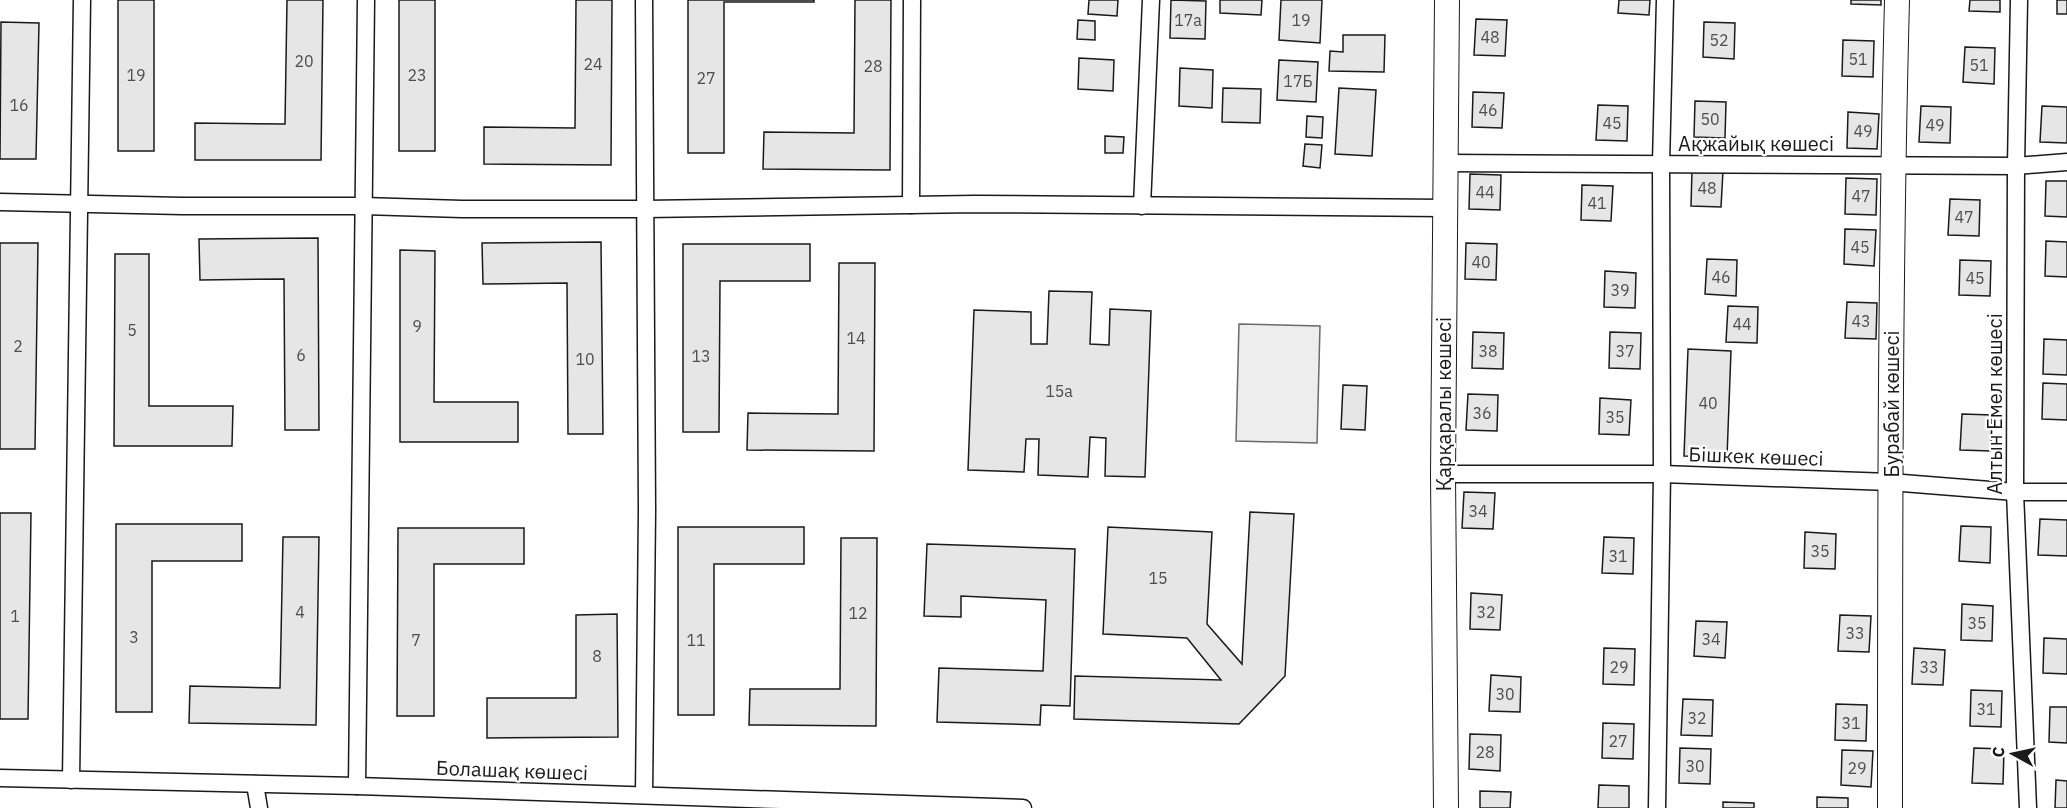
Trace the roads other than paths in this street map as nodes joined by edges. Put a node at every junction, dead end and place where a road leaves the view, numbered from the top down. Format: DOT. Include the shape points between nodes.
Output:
graph roads {
  1 [pos="82,0"];
  2 [pos="366,0"];
  3 [pos="644,0"];
  4 [pos="912,0"];
  5 [pos="1151,0"];
  6 [pos="1447,0"];
  7 [pos="1665,0"];
  8 [pos="1897,0"];
  9 [pos="2019,0"];
  10 [pos="2067,162"];
  11 [pos="1445,163"];
  12 [pos="1661,164"];
  13 [pos="1893,165"];
  14 [pos="2016,165"];
  15 [pos="0,202"];
  16 [pos="79,204"];
  17 [pos="911,205"];
  18 [pos="363,206"];
  19 [pos="1142,206"];
  20 [pos="1444,208"];
  21 [pos="645,209"];
  22 [pos="1443,474"];
  23 [pos="1662,474"];
  24 [pos="1890,482"];
  25 [pos="2015,492"];
  26 [pos="2067,492"];
  27 [pos="0,778"];
  28 [pos="71,780"];
  29 [pos="255,784"];
  30 [pos="357,786"];
  31 [pos="644,795"];
  32 [pos="804,804"];
  33 [pos="259,808"];
  34 [pos="1023,808"];
  35 [pos="1446,808"];
  36 [pos="1657,808"];
  37 [pos="1890,808"];
  38 [pos="2028,808"];
  1 -- 16 [label="street"];
  2 -- 18 [label="street"];
  3 -- 21 [label="street"];
  4 -- 17 [label="street"];
  5 -- 19 [label="street"];
  6 -- 11 [label="street, Қарқаралы көшесі"];
  7 -- 12 [label="street"];
  8 -- 13 [label="street, Бурабай көшесі"];
  9 -- 14 [label="street, Алтын Емел көшесі"];
  10 -- 14 [label="street, Ақжайық көшесі"];
  11 -- 12 [label="street, Ақжайық көшесі"];
  11 -- 20 [label="street, Қарқаралы көшесі"];
  12 -- 13 [label="street, Ақжайық көшесі"];
  12 -- 23 [label="street"];
  13 -- 14 [label="street, Ақжайық көшесі"];
  13 -- 24 [label="street, Бурабай көшесі"];
  14 -- 25 [label="street, Алтын Емел көшесі"];
  15 -- 16 [label="street"];
  16 -- 18 [label="street"];
  16 -- 28 [label="street"];
  17 -- 19 [label="street"];
  17 -- 21 [label="street"];
  18 -- 21 [label="street"];
  18 -- 30 [label="street"];
  19 -- 20 [label="street"];
  20 -- 22 [label="street, Қарқаралы көшесі"];
  21 -- 31 [label="street" via="648,511"];
  22 -- 23 [label="street, Бішкек көшесі"];
  22 -- 35 [label="street, Қарқаралы көшесі"];
  23 -- 24 [label="street, Бішкек көшесі"];
  23 -- 36 [label="street"];
  24 -- 25 [label="street, Бішкек көшесі"];
  24 -- 37 [label="street, Бурабай көшесі"];
  25 -- 26 [label="street, Бішкек көшесі"];
  25 -- 38 [label="street, Алтын Емел көшесі"];
  27 -- 28 [label="street, Болашақ көшесі"];
  28 -- 29 [label="street, Болашақ көшесі"];
  29 -- 30 [label="street, Болашақ көшесі"];
  29 -- 33 [label="street"];
  30 -- 31 [label="street, Болашақ көшесі"];
  31 -- 32 [label="street, Болашақ көшесі"];
  32 -- 34 [label="street, Болашақ көшесі"];
}
